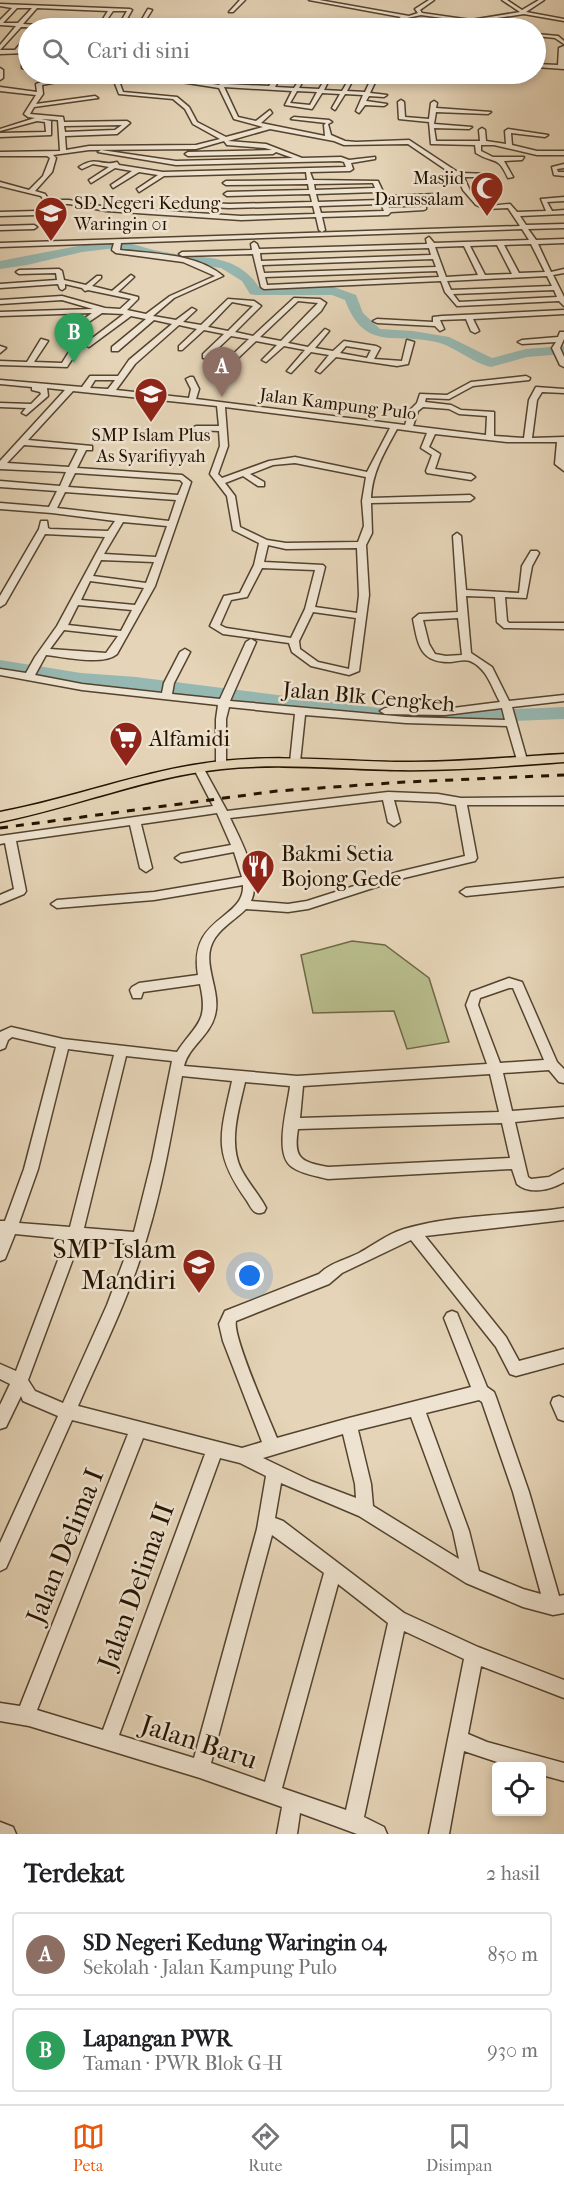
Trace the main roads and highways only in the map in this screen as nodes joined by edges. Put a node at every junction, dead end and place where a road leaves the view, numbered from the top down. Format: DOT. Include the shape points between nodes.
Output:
graph roads {
  1 [pos="564,758"];
  2 [pos="0,817"];
  1 -- 2 [label="main road" via="396,766 295,762 221,765 168,774"];
}
